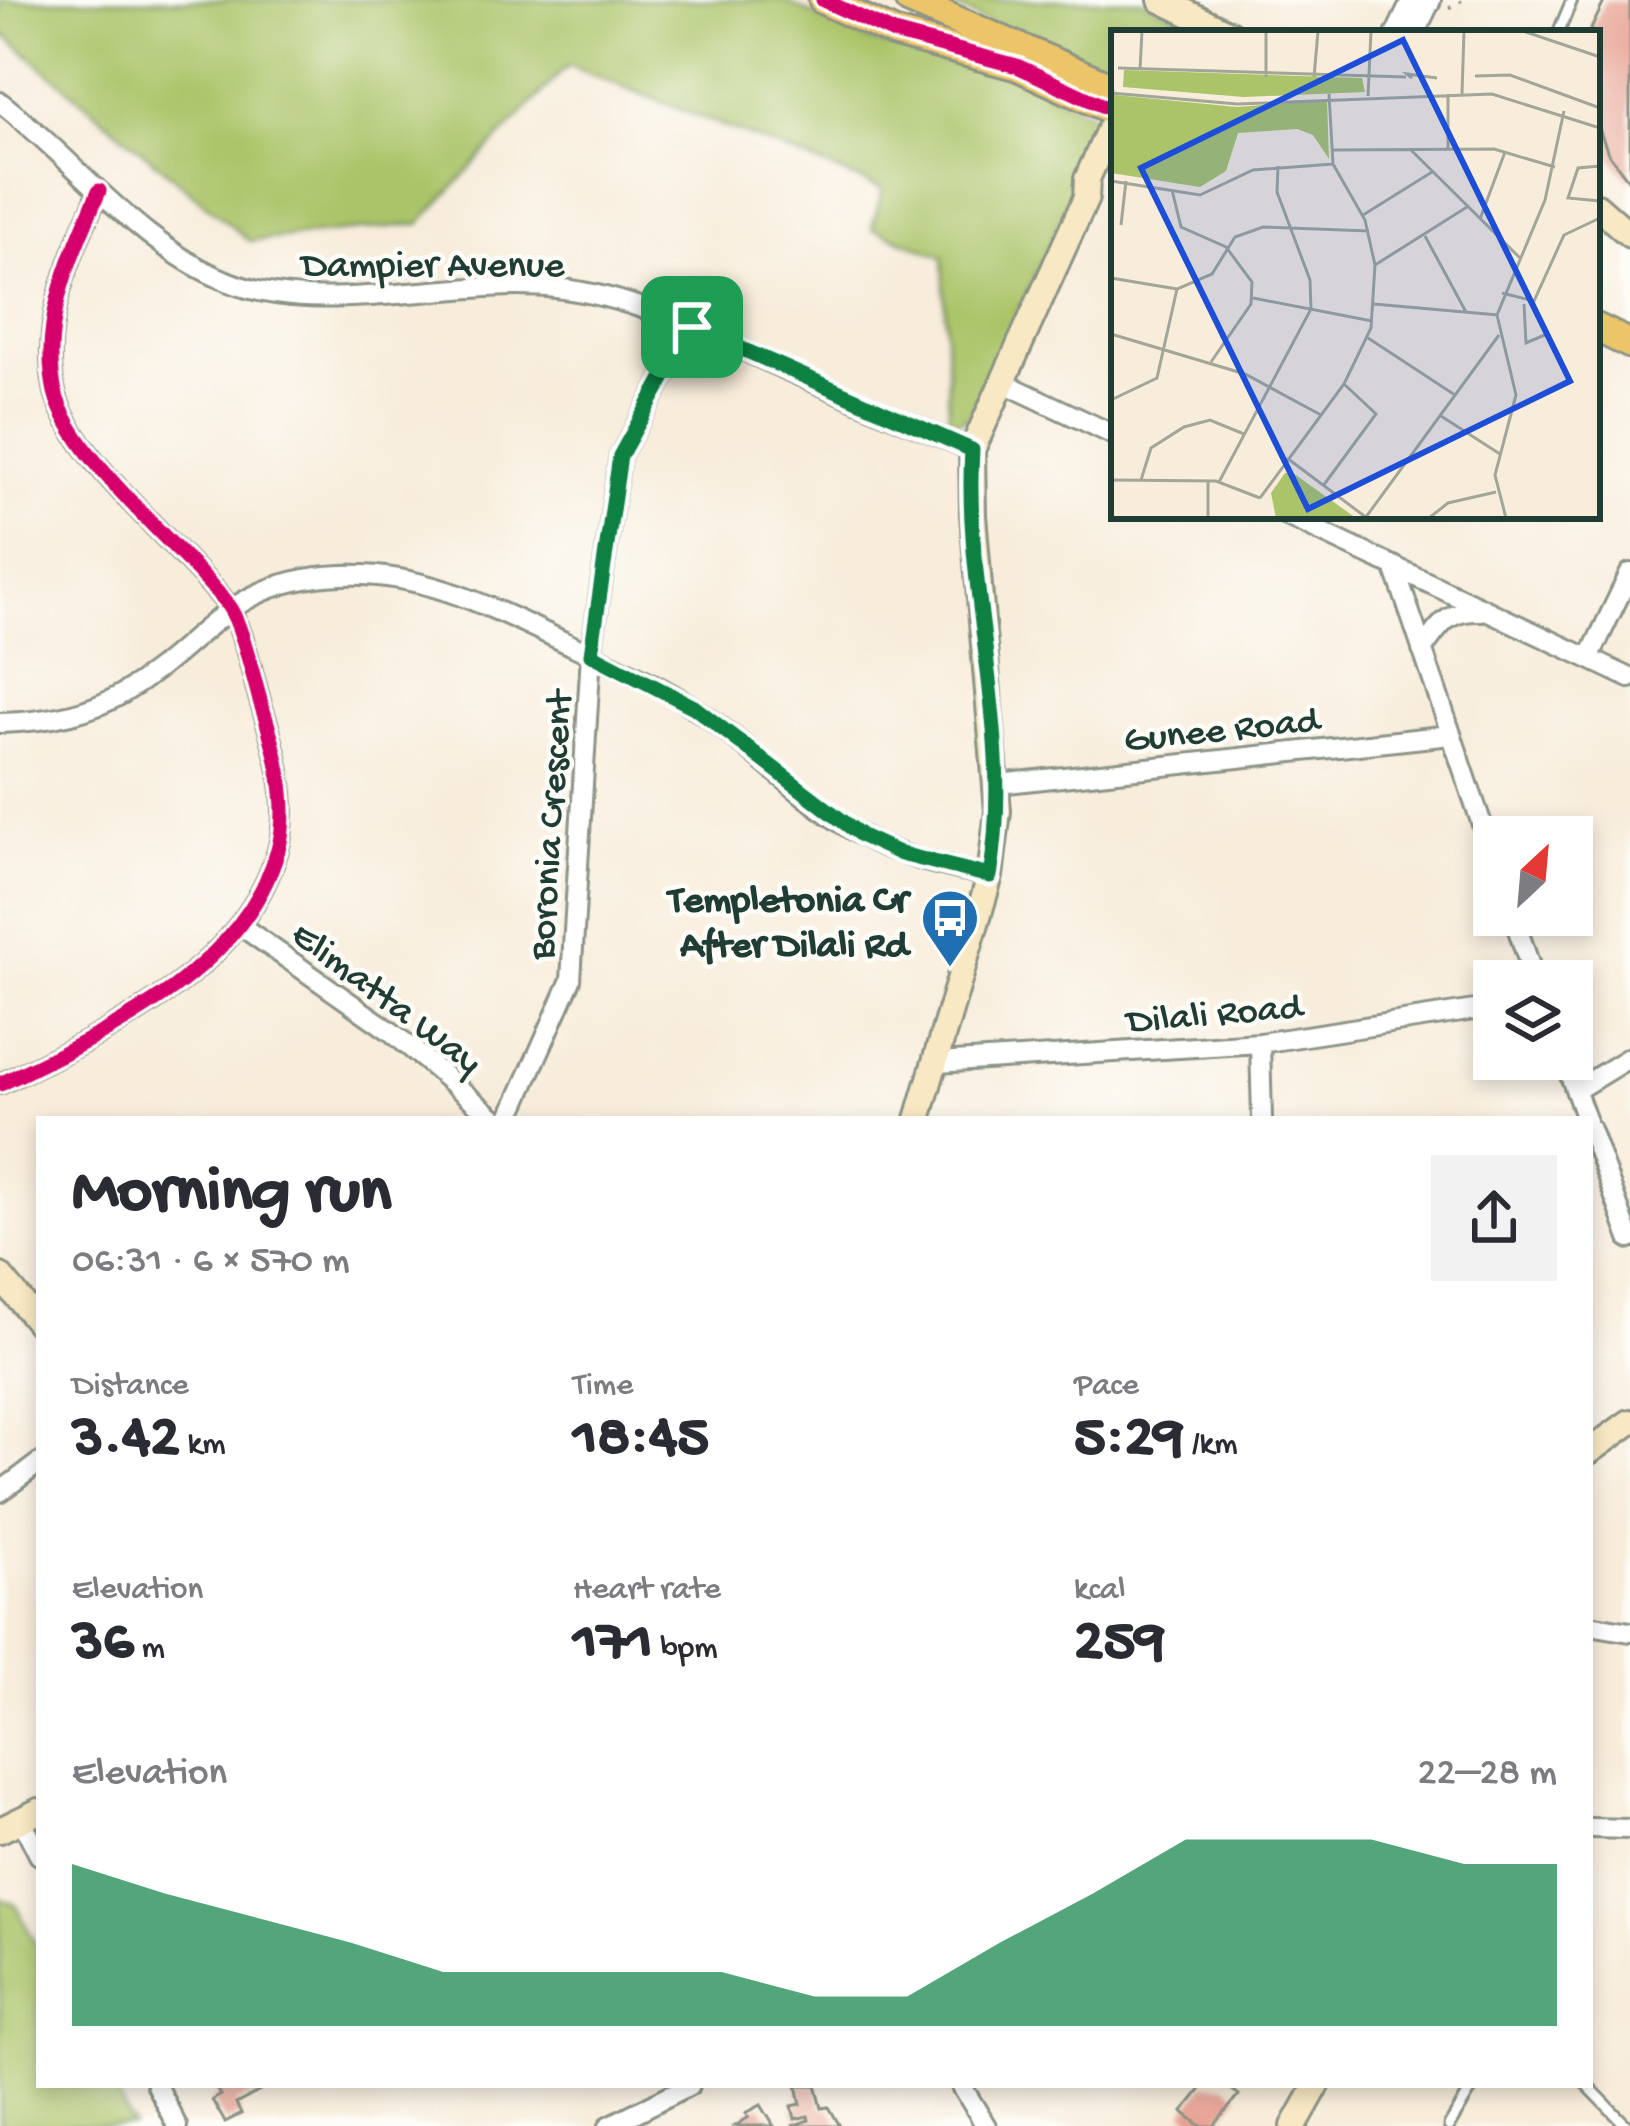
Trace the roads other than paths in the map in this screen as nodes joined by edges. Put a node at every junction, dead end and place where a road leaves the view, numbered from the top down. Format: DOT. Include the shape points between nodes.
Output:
graph roads {
  1 [pos="823,0"];
  2 [pos="908,0"];
  3 [pos="1161,0"];
  4 [pos="1412,0"];
  5 [pos="1572,0"];
  6 [pos="1438,6"];
  7 [pos="1223,30"];
  8 [pos="1397,30"];
  9 [pos="1418,30"];
  10 [pos="1559,30"];
  11 [pos="1111,87"];
  12 [pos="0,102"];
  13 [pos="1111,113"];
  14 [pos="1111,121"];
  15 [pos="1111,163"];
  16 [pos="99,190"];
  17 [pos="1086,198"];
  18 [pos="1600,313"];
  19 [pos="692,327"];
  20 [pos="1630,327"];
  21 [pos="1600,329"];
  22 [pos="1630,344"];
  23 [pos="1002,382"];
  24 [pos="1111,434"];
  25 [pos="972,450"];
  26 [pos="1293,519"];
  27 [pos="1394,566"];
  28 [pos="1630,573"];
  29 [pos="230,607"];
  30 [pos="1487,611"];
  31 [pos="1423,650"];
  32 [pos="591,654"];
  33 [pos="1589,658"];
  34 [pos="1630,678"];
  35 [pos="0,723"];
  36 [pos="1451,735"];
  37 [pos="998,784"];
  38 [pos="1479,816"];
  39 [pos="990,876"];
  40 [pos="241,926"];
  41 [pos="1473,1010"];
  42 [pos="1260,1043"];
  43 [pos="1630,1057"];
  44 [pos="937,1063"];
  45 [pos="1572,1080"];
  46 [pos="0,1084"];
  47 [pos="1576,1090"];
  48 [pos="491,1116"];
  49 [pos="509,1116"];
  50 [pos="919,1116"];
  51 [pos="1262,1116"];
  52 [pos="1585,1116"];
  53 [pos="1593,1138"];
  54 [pos="1630,1239"];
  55 [pos="0,1276"];
  56 [pos="36,1319"];
  57 [pos="1630,1422"];
  58 [pos="1630,1441"];
  59 [pos="1593,1449"];
  60 [pos="36,1465"];
  61 [pos="1593,1467"];
  62 [pos="0,1492"];
  63 [pos="1593,1626"];
  64 [pos="1630,1632"];
  65 [pos="20,1820"];
  66 [pos="1593,1828"];
  67 [pos="1630,1829"];
  68 [pos="36,1849"];
  69 [pos="158,2088"];
  70 [pos="684,2088"];
  71 [pos="963,2088"];
  72 [pos="1315,2088"];
  73 [pos="1334,2088"];
  74 [pos="1472,2088"];
  75 [pos="1590,2088"];
  76 [pos="177,2126"];
  77 [pos="608,2126"];
  78 [pos="986,2126"];
  79 [pos="1294,2126"];
  80 [pos="1315,2126"];
  81 [pos="1449,2126"];
  82 [pos="1627,2126"];
  1 -- 13 [label="main road" via="894,33 1017,66"];
  2 -- 11 [label="main road"];
  3 -- 7 [label="street"];
  4 -- 8 [label="street"];
  5 -- 10 [label="lane"];
  6 -- 9 [label="street"];
  12 -- 16 [label="street, Dampier Avenue"];
  14 -- 17 [label="street"];
  15 -- 17 [label="street"];
  16 -- 19 [label="street, Dampier Avenue" via="176,254 231,284 343,296 557,288"];
  16 -- 29 [label="street" via="50,330 56,394 84,448"];
  17 -- 23 [label="street"];
  18 -- 20 [label="main road"];
  19 -- 25 [label="street, Dampier Avenue"];
  19 -- 32 [label="street, Boronia Crescent" via="620,456"];
  21 -- 22 [label="main road"];
  23 -- 24 [label="street"];
  23 -- 25 [label="street"];
  25 -- 37 [label="street"];
  26 -- 27 [label="street"];
  27 -- 30 [label="street"];
  27 -- 31 [label="street"];
  28 -- 33 [label="street"];
  29 -- 32 [label="street" via="299,579 379,575 468,597"];
  29 -- 35 [label="street" via="97,706"];
  29 -- 40 [label="street" via="282,790 278,849"];
  30 -- 31 [label="street" via="1460,610"];
  30 -- 33 [label="street"];
  31 -- 36 [label="street"];
  32 -- 39 [label="street" via="694,707 862,836"];
  32 -- 49 [label="street, Boronia Crescent" via="571,980"];
  33 -- 34 [label="street"];
  36 -- 37 [label="street, Gunee Road"];
  36 -- 38 [label="street"];
  37 -- 39 [label="street"];
  39 -- 44 [label="street"];
  40 -- 46 [label="street" via="218,952 108,1031"];
  40 -- 48 [label="street, Elimatta Way" via="393,1033"];
  41 -- 42 [label="street, Dilali Road"];
  42 -- 44 [label="street, Dilali Road"];
  42 -- 51 [label="street"];
  43 -- 47 [label="street"];
  44 -- 50 [label="street"];
  45 -- 47 [label="street"];
  47 -- 52 [label="street"];
  53 -- 54 [label="street"];
  55 -- 56 [label="street"];
  57 -- 59 [label="street"];
  58 -- 61 [label="street"];
  60 -- 62 [label="street"];
  63 -- 64 [label="street"];
  65 -- 68 [label="street"];
  66 -- 67 [label="street"];
  69 -- 76 [label="street"];
  70 -- 77 [label="street"];
  71 -- 78 [label="street"];
  72 -- 79 [label="street"];
  73 -- 80 [label="street"];
  74 -- 81 [label="lane"];
  75 -- 82 [label="lane"];
}
